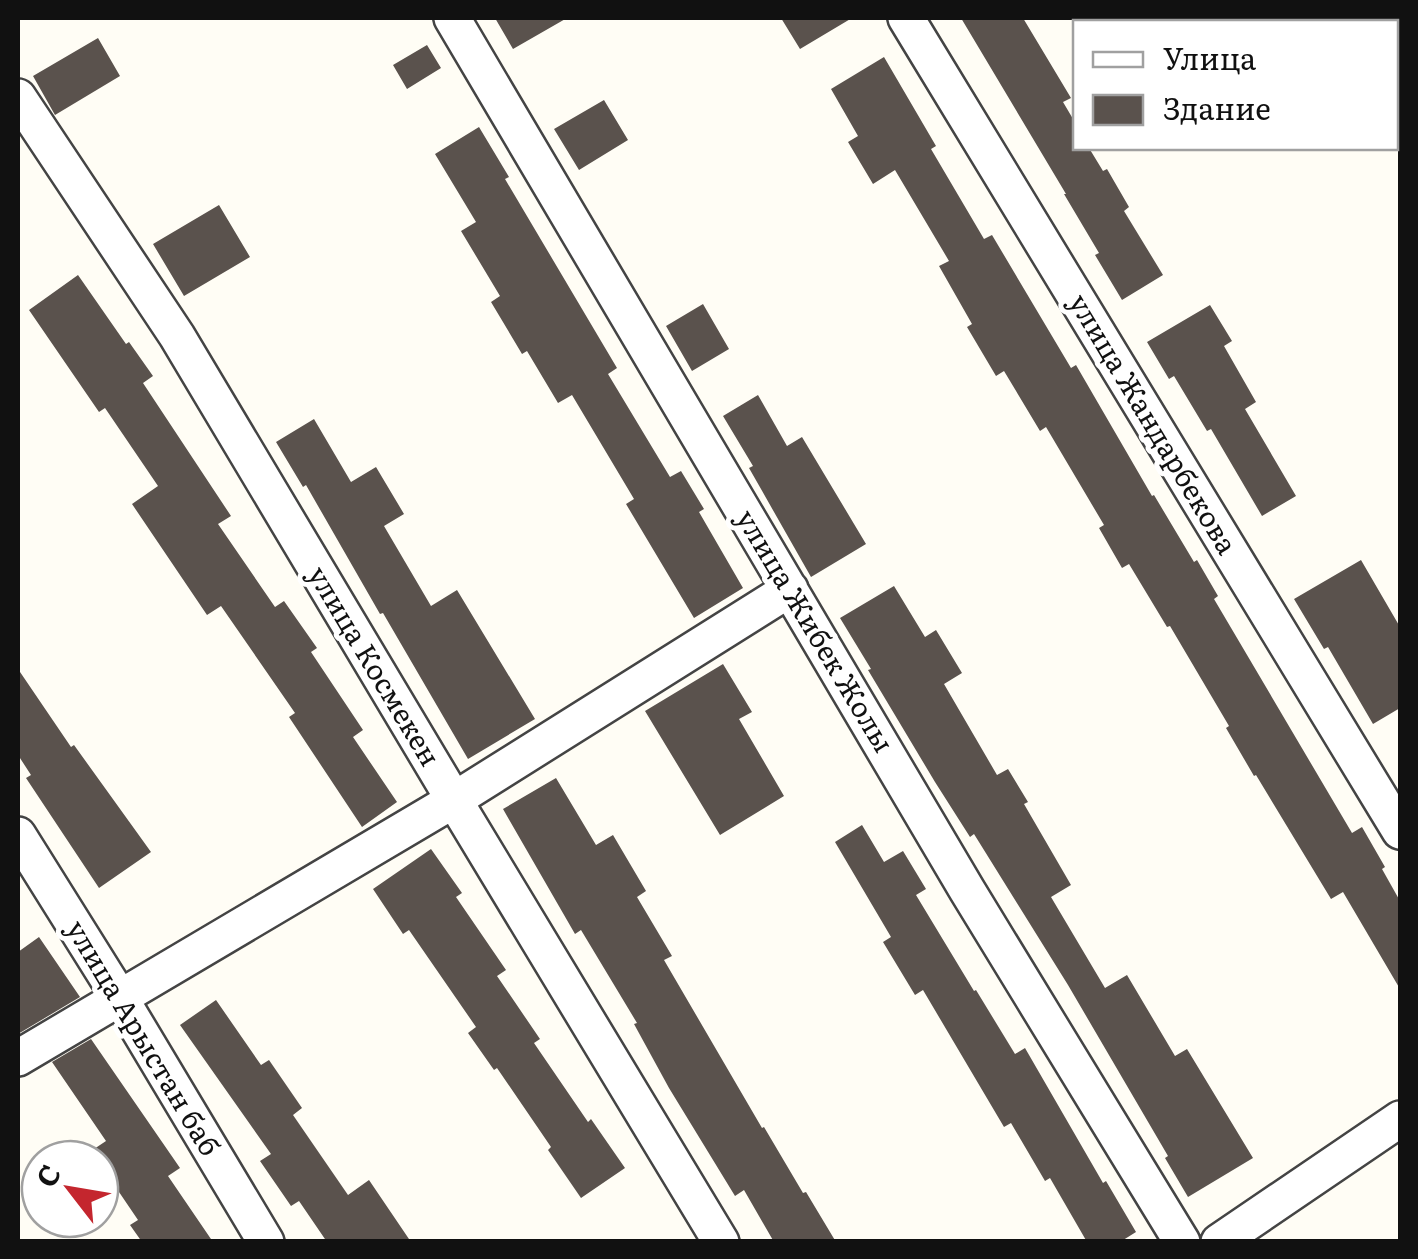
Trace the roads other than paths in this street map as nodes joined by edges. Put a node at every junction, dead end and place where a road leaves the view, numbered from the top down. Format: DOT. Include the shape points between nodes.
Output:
graph roads {
  1 [pos="452,18"];
  2 [pos="906,18"];
  3 [pos="18,97"];
  4 [pos="790,589"];
  5 [pos="454,800"];
  6 [pos="1400,832"];
  7 [pos="18,836"];
  8 [pos="120,998"];
  9 [pos="18,1058"];
  10 [pos="1400,1119"];
  11 [pos="266,1242"];
  12 [pos="722,1242"];
  13 [pos="1182,1242"];
  14 [pos="1219,1242"];
  1 -- 4 [label="street, улица Жибек Жолы"];
  2 -- 6 [label="street, улица Жандарбекова"];
  3 -- 5 [label="street, улица Космекен" via="177,336"];
  4 -- 5 [label="street"];
  4 -- 13 [label="street, улица Жибек Жолы"];
  5 -- 8 [label="street"];
  5 -- 12 [label="street, улица Космекен"];
  7 -- 8 [label="street, улица Арыстан баб"];
  8 -- 9 [label="street"];
  8 -- 11 [label="street, улица Арыстан баб"];
  10 -- 14 [label="street"];
}
